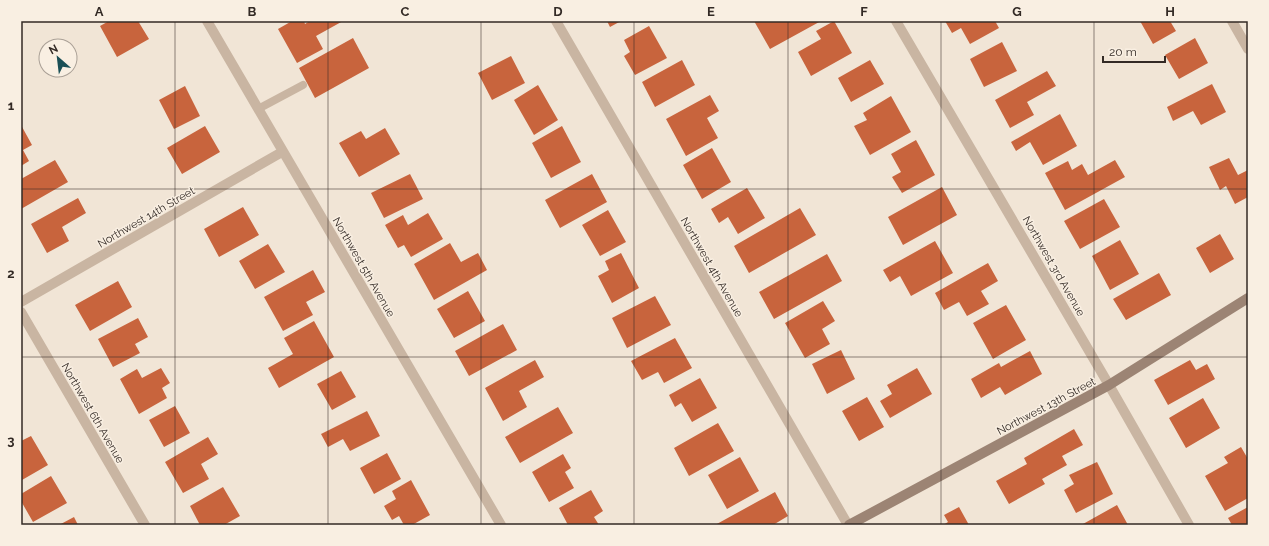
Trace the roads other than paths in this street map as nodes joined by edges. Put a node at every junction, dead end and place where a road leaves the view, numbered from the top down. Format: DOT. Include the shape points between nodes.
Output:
graph roads {
  1 [pos="207,21"];
  2 [pos="556,21"];
  3 [pos="896,21"];
  4 [pos="1232,21"];
  5 [pos="1248,49"];
  6 [pos="303,85"];
  7 [pos="258,109"];
  8 [pos="282,152"];
  9 [pos="1248,298"];
  10 [pos="21,302"];
  11 [pos="21,312"];
  12 [pos="1109,385"];
  13 [pos="145,525"];
  14 [pos="502,525"];
  15 [pos="848,525"];
  16 [pos="1189,525"];
  1 -- 7 [label="street, Northwest 5th Avenue"];
  2 -- 15 [label="street, Northwest 4th Avenue"];
  3 -- 12 [label="street, Northwest 3rd Avenue"];
  4 -- 5 [label="street"];
  6 -- 7 [label="lane"];
  7 -- 8 [label="street, Northwest 5th Avenue"];
  8 -- 10 [label="street, Northwest 14th Street"];
  8 -- 14 [label="street, Northwest 5th Avenue"];
  9 -- 12 [label="street, Northwest 13th Street"];
  11 -- 13 [label="street, Northwest 6th Avenue"];
  12 -- 15 [label="street, Northwest 13th Street"];
  12 -- 16 [label="street, Northwest 3rd Avenue"];
}
